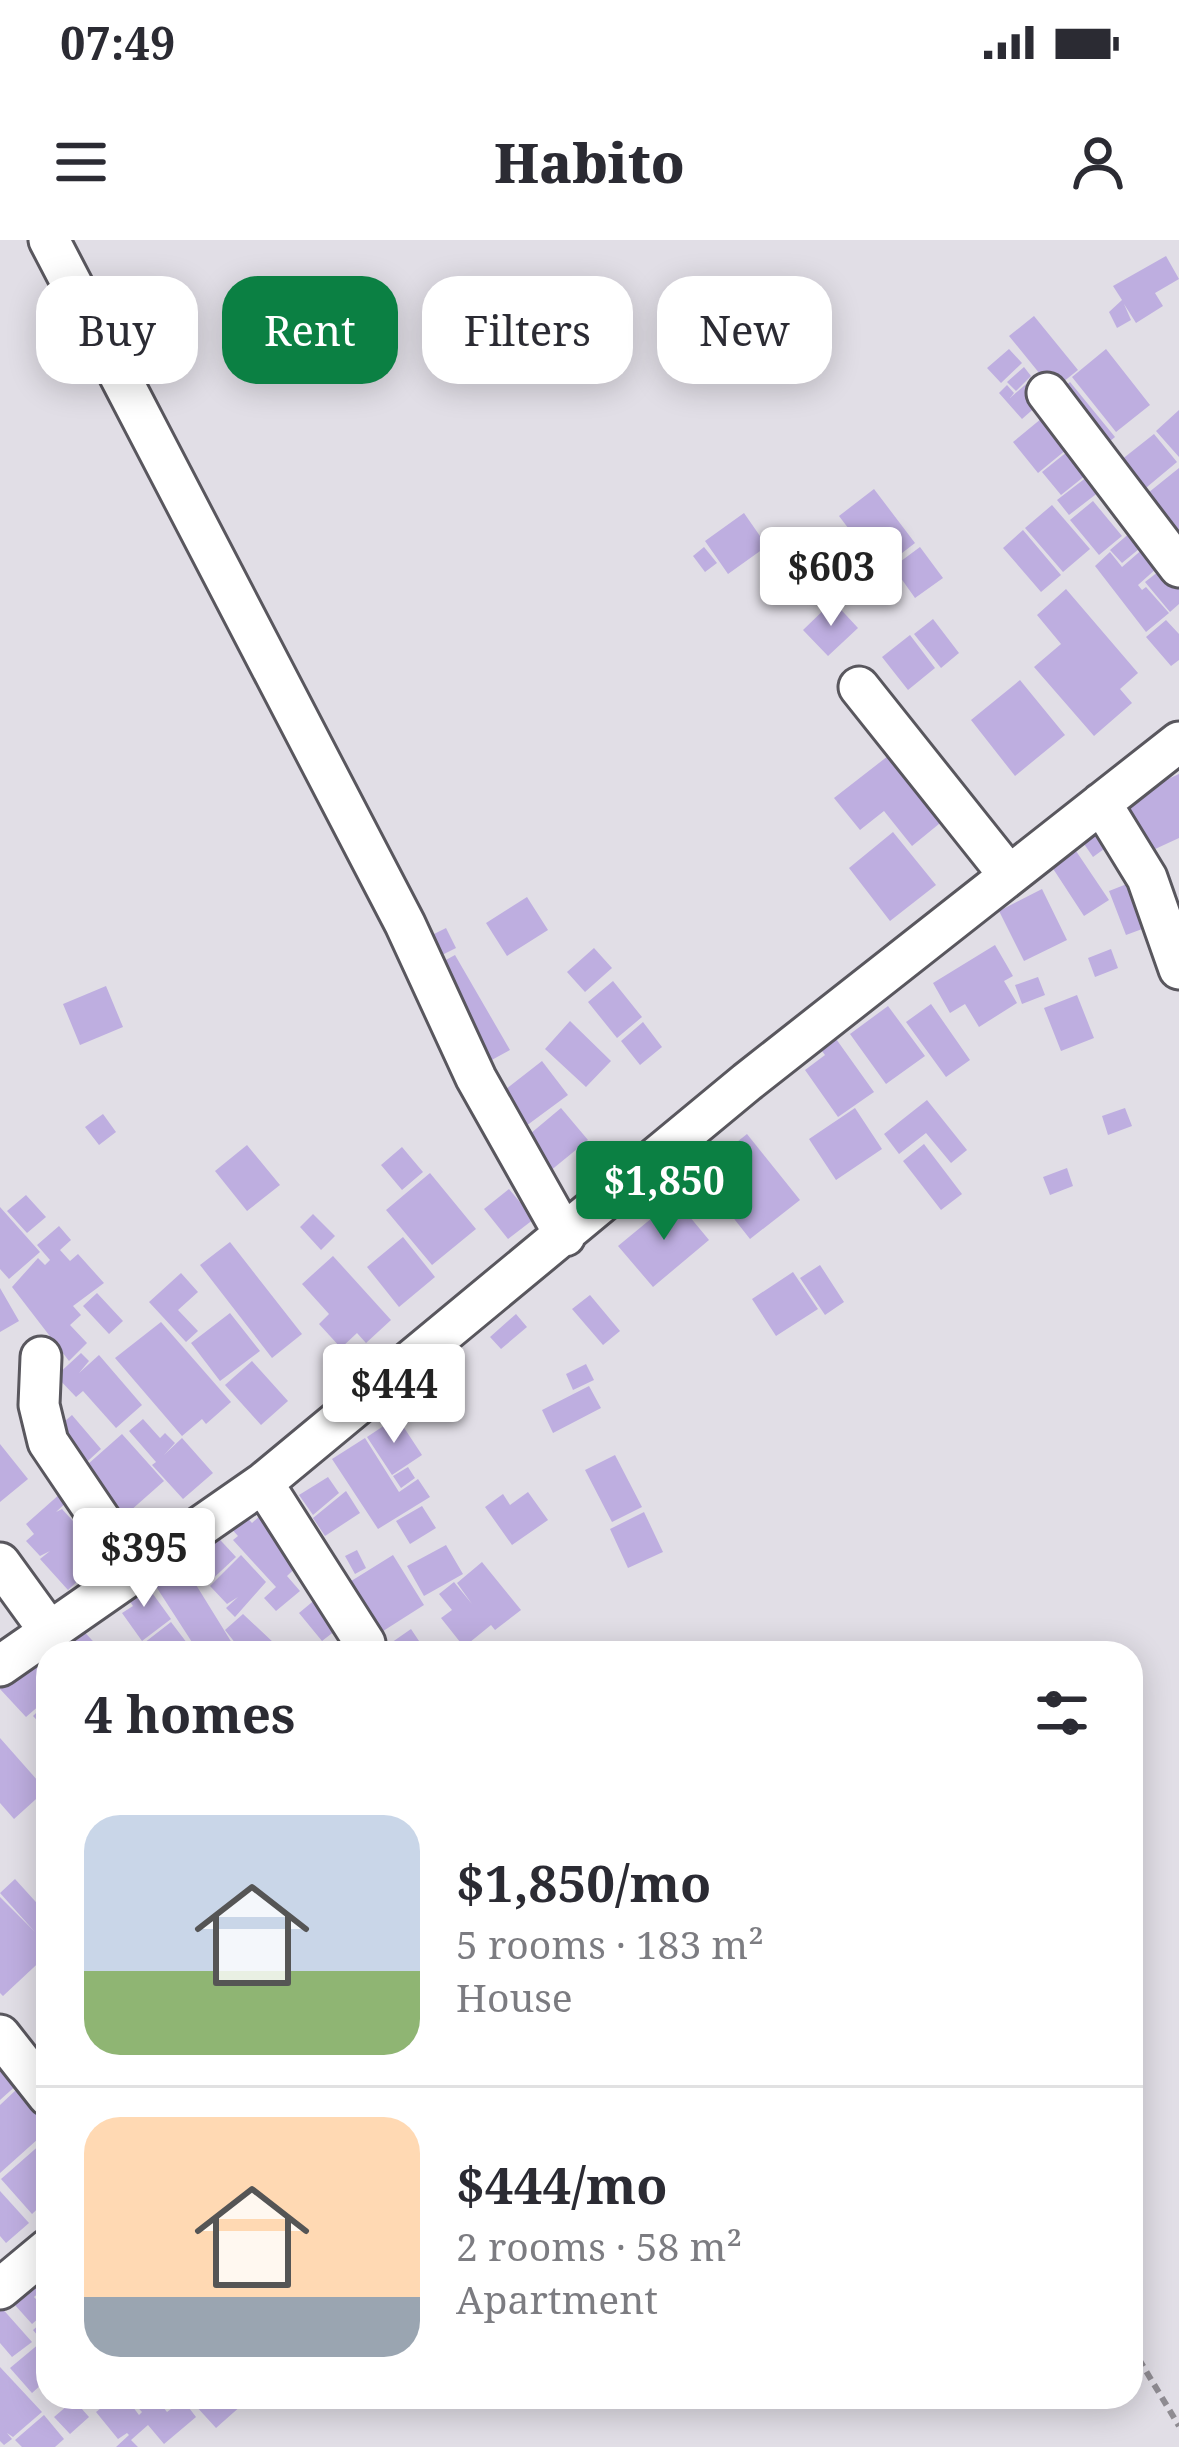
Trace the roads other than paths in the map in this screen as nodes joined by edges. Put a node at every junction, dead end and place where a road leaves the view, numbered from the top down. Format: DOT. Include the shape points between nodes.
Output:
graph roads {
  1 [pos="49,240"];
  2 [pos="1047,393"];
  3 [pos="1179,567"];
  4 [pos="859,687"];
  5 [pos="1179,742"];
  6 [pos="1101,803"];
  7 [pos="1008,874"];
  8 [pos="1179,969"];
  9 [pos="566,1236"];
  10 [pos="41,1358"];
  11 [pos="263,1483"];
  12 [pos="0,1563"];
  13 [pos="135,1571"];
  14 [pos="50,1632"];
  15 [pos="37,1641"];
  16 [pos="364,1641"];
  17 [pos="36,1642"];
  18 [pos="0,1666"];
  19 [pos="0,2035"];
  20 [pos="36,2081"];
  21 [pos="36,2259"];
  22 [pos="0,2289"];
  1 -- 9 [label="street" via="405,924 476,1078"];
  2 -- 3 [label="street"];
  4 -- 7 [label="street"];
  5 -- 6 [label="street"];
  6 -- 7 [label="street"];
  6 -- 8 [label="street" via="1147,878"];
  7 -- 9 [label="street"];
  9 -- 11 [label="street"];
  10 -- 13 [label="street" via="48,1442"];
  11 -- 13 [label="street"];
  11 -- 16 [label="street"];
  12 -- 14 [label="street"];
  13 -- 14 [label="street"];
  14 -- 15 [label="street"];
  17 -- 18 [label="street"];
  19 -- 20 [label="street"];
  21 -- 22 [label="street"];
}
